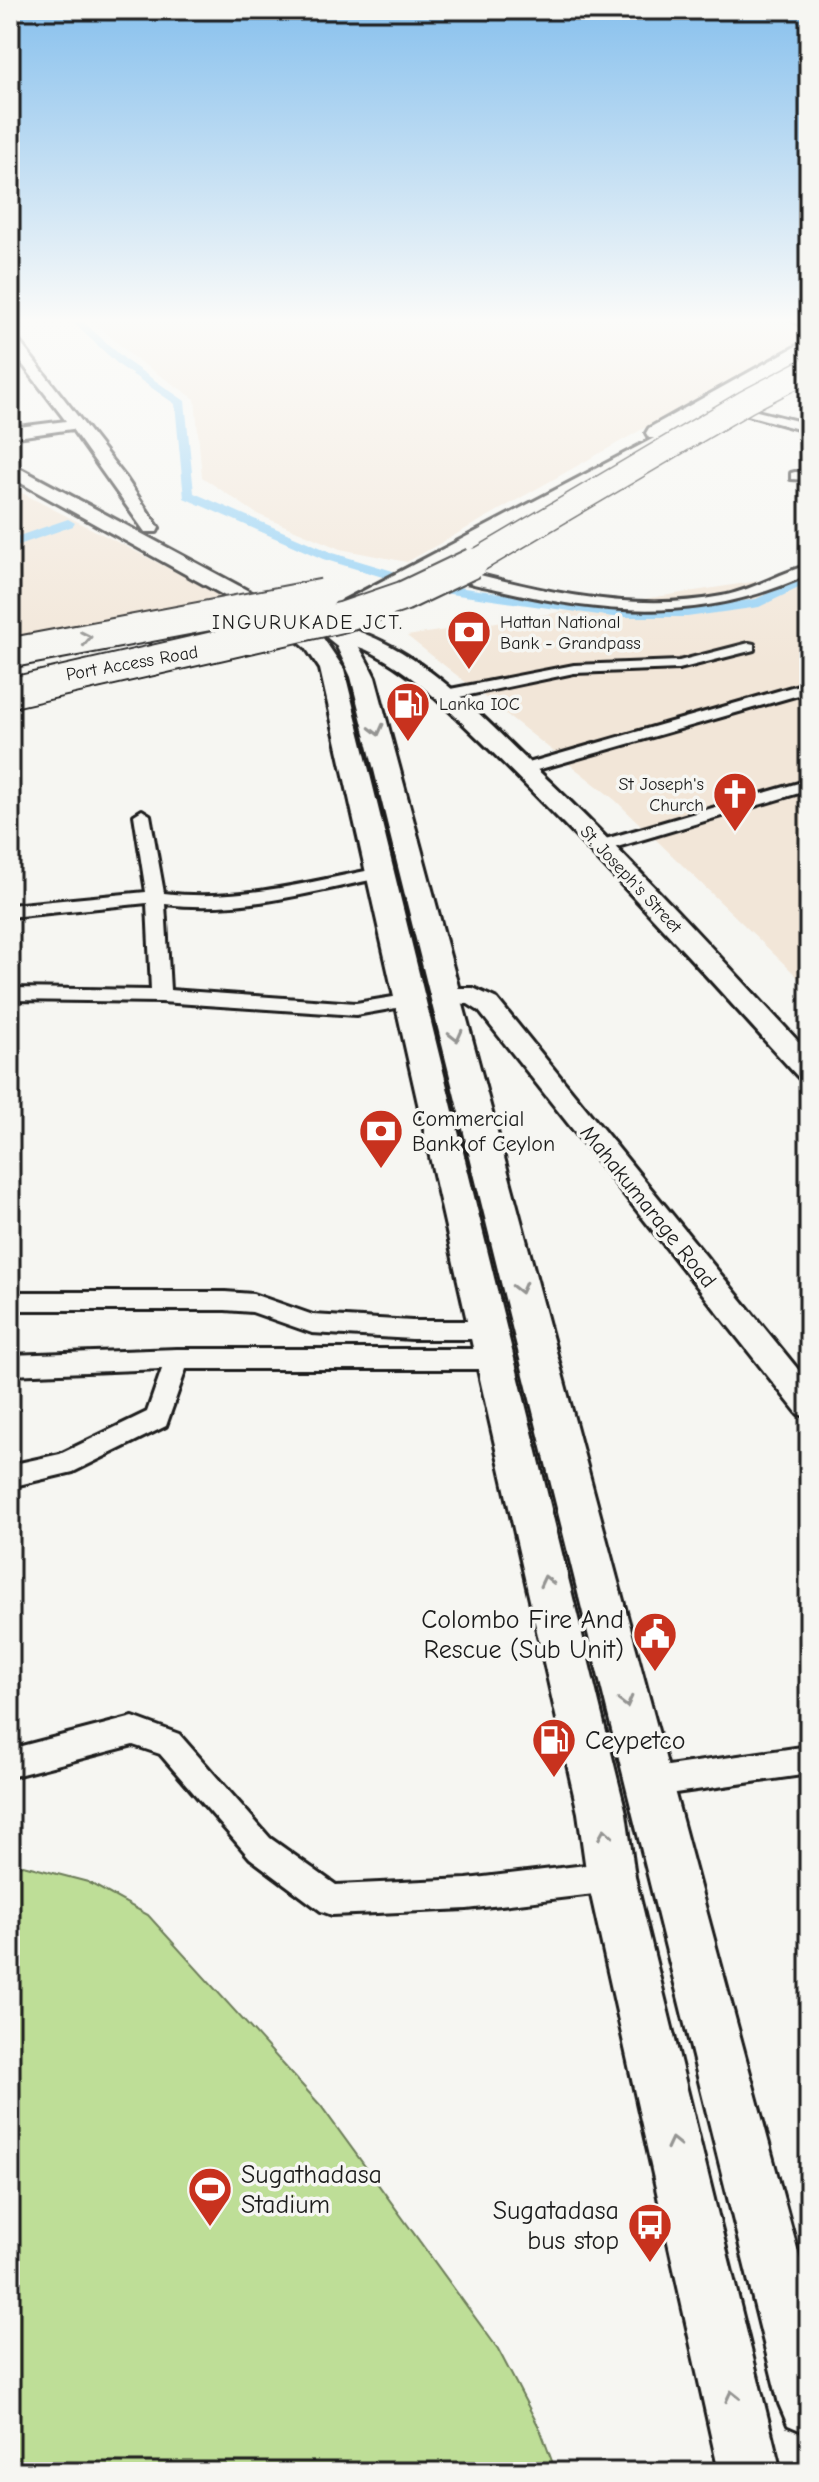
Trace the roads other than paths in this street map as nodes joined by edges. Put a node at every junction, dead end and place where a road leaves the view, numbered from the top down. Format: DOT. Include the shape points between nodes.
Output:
graph roads {
  1 [pos="84,436"];
  2 [pos="652,436"];
  3 [pos="674,436"];
  4 [pos="689,436"];
  5 [pos="689,436"];
  6 [pos="10,455"];
  7 [pos="10,469"];
  8 [pos="151,528"];
  9 [pos="809,569"];
  10 [pos="445,573"];
  11 [pos="415,581"];
  12 [pos="236,592"];
  13 [pos="321,631"];
  14 [pos="178,643"];
  15 [pos="749,647"];
  16 [pos="10,653"];
  17 [pos="10,674"];
  18 [pos="10,685"];
  19 [pos="809,687"];
  20 [pos="10,693"];
  21 [pos="445,695"];
  22 [pos="524,769"];
  23 [pos="809,785"];
  24 [pos="142,815"];
  25 [pos="601,846"];
  26 [pos="380,873"];
  27 [pos="156,897"];
  28 [pos="10,911"];
  29 [pos="10,994"];
  30 [pos="161,996"];
  31 [pos="429,998"];
  32 [pos="809,1071"];
  33 [pos="10,1301"];
  34 [pos="490,1344"];
  35 [pos="177,1359"];
  36 [pos="10,1365"];
  37 [pos="809,1405"];
  38 [pos="10,1476"];
  39 [pos="809,1760"];
  40 [pos="10,1763"];
  41 [pos="647,1783"];
  42 [pos="611,1877"];
  43 [pos="809,2404"];
  44 [pos="750,2472"];
  1 -- 8 [label="street"];
  16 -- 2 [label="highway, one-way, bridge" via="365,583 441,551"];
  3 -- 11 [label="main road"];
  4 -- 20 [label="highway, bridge" via="465,568 381,605 185,656"];
  5 -- 10 [label="main road"];
  6 -- 8 [label="main road"];
  7 -- 12 [label="main road"];
  8 -- 13 [label="main road"];
  9 -- 10 [label="street" via="733,600 672,605 535,593"];
  10 -- 11 [label="main road, bridge"];
  11 -- 13 [label="main road" via="364,616"];
  11 -- 13 [label="main road" via="354,605"];
  12 -- 13 [label="main road"];
  12 -- 14 [label="main road" via="230,611"];
  13 -- 14 [label="main road, Port Access Road"];
  13 -- 18 [label="main road, Port Access Road"];
  13 -- 21 [label="main road, St. Joseph's Street"];
  13 -- 21 [label="main road, St. Joseph's Street" via="359,636 380,646"];
  13 -- 26 [label="main road"];
  13 -- 31 [label="main road, one-way"];
  14 -- 17 [label="main road, Port Access Road"];
  15 -- 21 [label="street" via="679,665 574,669"];
  19 -- 22 [label="street"];
  21 -- 22 [label="main road, St. Joseph's Street"];
  22 -- 25 [label="main road, St. Joseph's Street"];
  23 -- 25 [label="street"];
  24 -- 27 [label="street"];
  25 -- 32 [label="main road, St. Joseph's Street"];
  26 -- 27 [label="street" via="239,901"];
  26 -- 31 [label="main road"];
  27 -- 28 [label="street"];
  27 -- 30 [label="street"];
  29 -- 30 [label="street"];
  30 -- 31 [label="street" via="356,1009"];
  31 -- 34 [label="main road"];
  31 -- 37 [label="street, Mahakumarage Road" via="473,996 488,1005"];
  31 -- 41 [label="main road, one-way"];
  33 -- 34 [label="street" via="253,1303 312,1324 412,1330"];
  34 -- 35 [label="street"];
  42 -- 34 [label="main road, one-way" via="602,1813"];
  35 -- 36 [label="street"];
  35 -- 38 [label="street" via="157,1419 64,1464"];
  39 -- 41 [label="street"];
  40 -- 42 [label="street" via="133,1731 169,1744 260,1848 332,1900 467,1894"];
  41 -- 43 [label="main road"];
  44 -- 42 [label="main road, one-way"];
}
